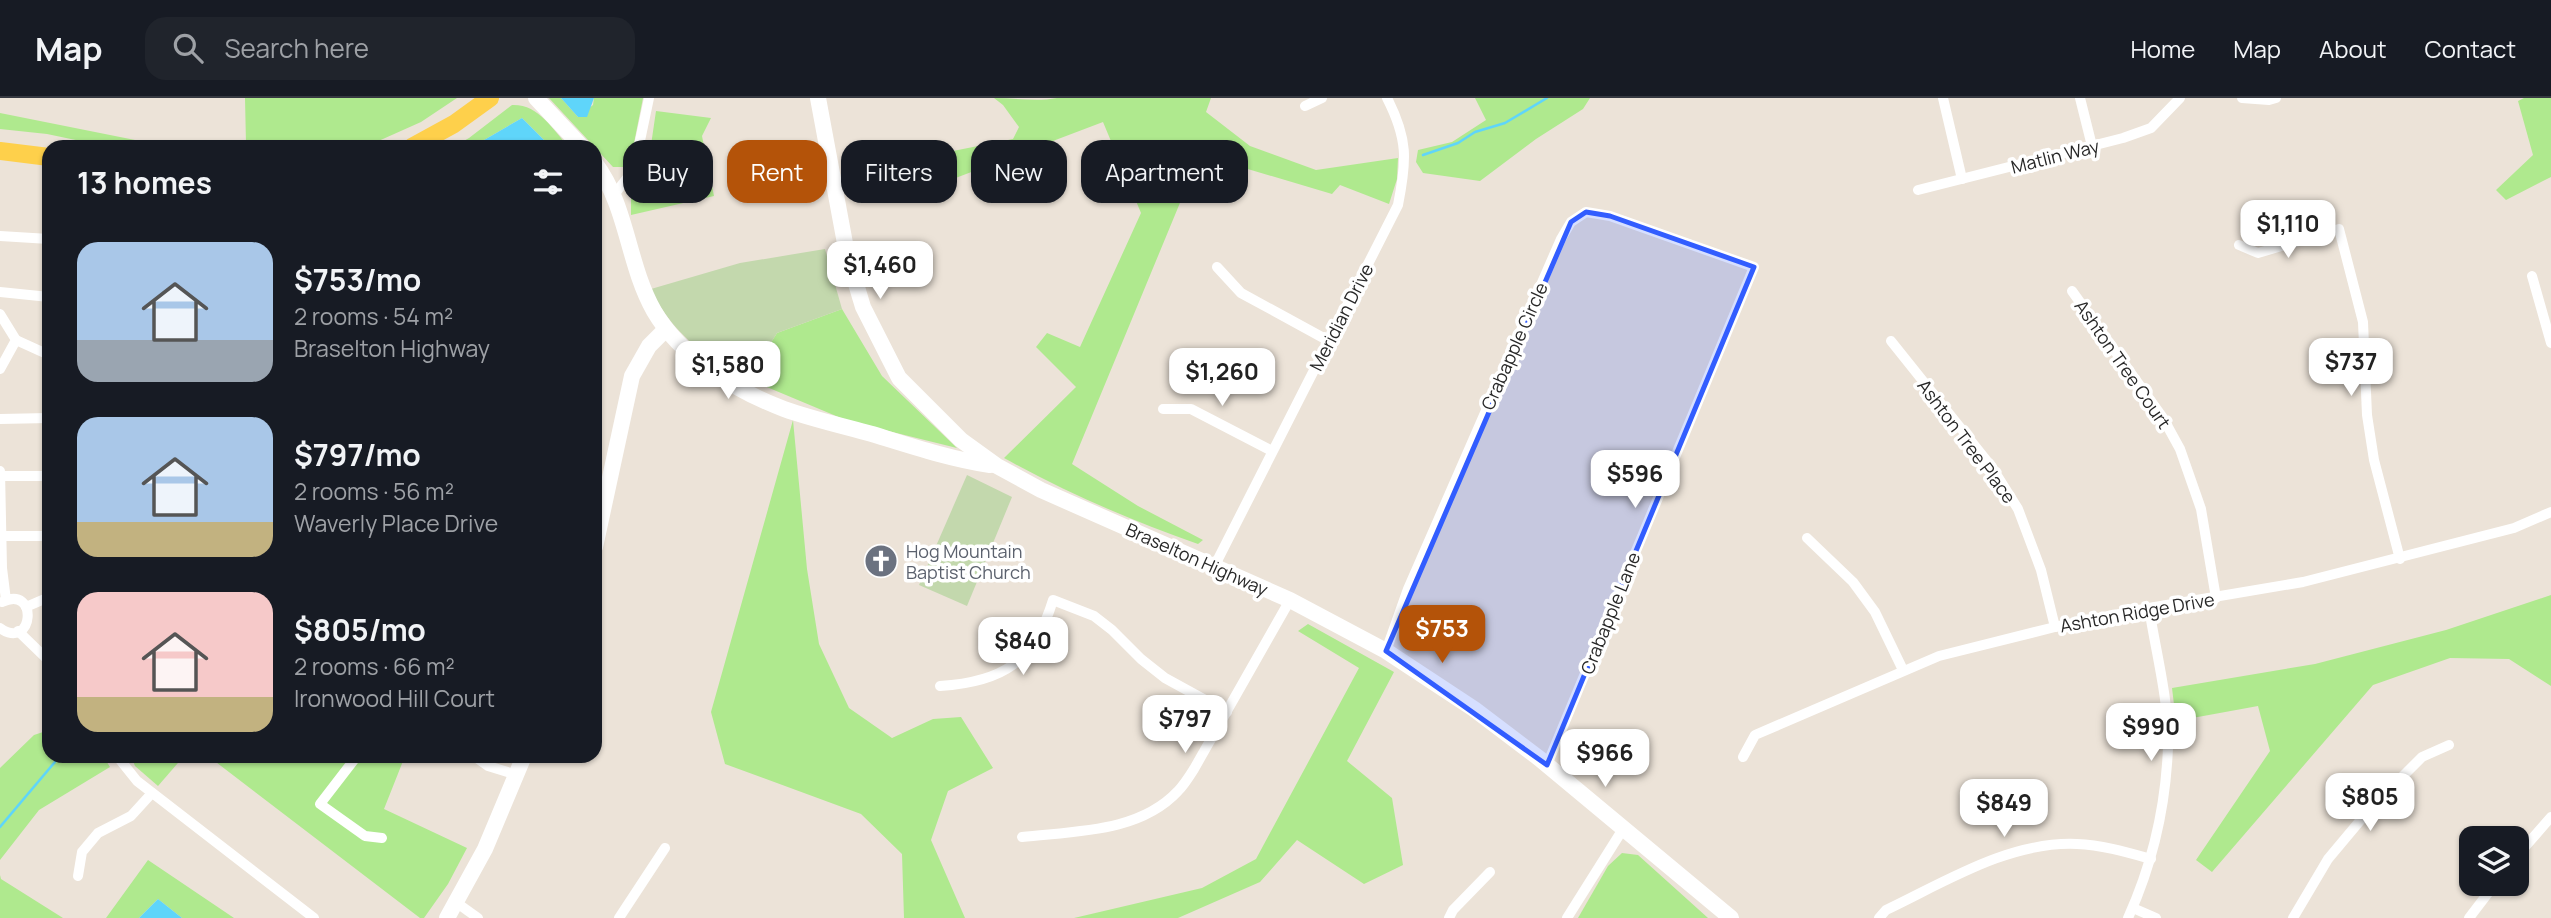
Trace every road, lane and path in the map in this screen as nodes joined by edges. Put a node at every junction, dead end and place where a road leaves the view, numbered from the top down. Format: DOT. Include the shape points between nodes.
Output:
graph roads {
  1 [pos="490,98"];
  2 [pos="536,98"];
  3 [pos="649,98"];
  4 [pos="817,98"];
  5 [pos="1322,98"];
  6 [pos="1387,98"];
  7 [pos="1943,98"];
  8 [pos="2080,98"];
  9 [pos="2180,98"];
  10 [pos="2242,98"];
  11 [pos="2276,98"];
  12 [pos="1305,106"];
  13 [pos="425,140"];
  14 [pos="575,140"];
  15 [pos="2092,146"];
  16 [pos="0,151"];
  17 [pos="42,157"];
  18 [pos="602,175"];
  19 [pos="1962,179"];
  20 [pos="1918,190"];
  21 [pos="614,195"];
  22 [pos="0,236"];
  23 [pos="42,239"];
  24 [pos="2239,245"];
  25 [pos="1217,267"];
  26 [pos="1754,267"];
  27 [pos="2532,276"];
  28 [pos="2071,291"];
  29 [pos="0,292"];
  30 [pos="42,296"];
  31 [pos="0,314"];
  32 [pos="666,329"];
  33 [pos="16,340"];
  34 [pos="1329,341"];
  35 [pos="1891,341"];
  36 [pos="2551,343"];
  37 [pos="42,352"];
  38 [pos="0,369"];
  39 [pos="1163,409"];
  40 [pos="42,418"];
  41 [pos="0,419"];
  42 [pos="1272,451"];
  43 [pos="997,466"];
  44 [pos="0,471"];
  45 [pos="0,476"];
  46 [pos="42,477"];
  47 [pos="2551,512"];
  48 [pos="602,515"];
  49 [pos="1,536"];
  50 [pos="42,536"];
  51 [pos="1807,538"];
  52 [pos="2400,559"];
  53 [pos="1215,565"];
  54 [pos="2216,598"];
  55 [pos="42,600"];
  56 [pos="1290,600"];
  57 [pos="3,602"];
  58 [pos="26,607"];
  59 [pos="2149,608"];
  60 [pos="2056,627"];
  61 [pos="0,628"];
  62 [pos="18,631"];
  63 [pos="1386,651"];
  64 [pos="42,654"];
  65 [pos="1903,670"];
  66 [pos="940,686"];
  67 [pos="1227,712"];
  68 [pos="2449,746"];
  69 [pos="1743,757"];
  70 [pos="123,763"];
  71 [pos="352,763"];
  72 [pos="484,763"];
  73 [pos="521,763"];
  74 [pos="1547,765"];
  75 [pos="517,775"];
  76 [pos="152,793"];
  77 [pos="2551,817"];
  78 [pos="1623,829"];
  79 [pos="1022,837"];
  80 [pos="382,838"];
  81 [pos="2529,842"];
  82 [pos="665,848"];
  83 [pos="2151,859"];
  84 [pos="1490,872"];
  85 [pos="78,876"];
  86 [pos="2486,896"];
  87 [pos="457,903"];
  88 [pos="2130,913"];
  89 [pos="314,918"];
  90 [pos="447,918"];
  91 [pos="478,918"];
  92 [pos="619,918"];
  93 [pos="1449,918"];
  94 [pos="1567,918"];
  95 [pos="1731,918"];
  96 [pos="1879,918"];
  97 [pos="2155,918"];
  98 [pos="2293,918"];
  99 [pos="2469,918"];
  1 -- 13 [label="main road"];
  2 -- 14 [label="main road"];
  3 -- 21 [label="street" via="634,169"];
  4 -- 43 [label="main road, Braselton Highway" via="863,307 899,378 961,440"];
  5 -- 12 [label="street"];
  6 -- 34 [label="street, Meridian Drive" via="1399,122 1405,152 1398,205"];
  7 -- 19 [label="street"];
  8 -- 15 [label="street"];
  9 -- 15 [label="street, Matlin Way" via="2151,128"];
  10 -- 11 [label="street"];
  15 -- 19 [label="street, Matlin Way"];
  16 -- 17 [label="main road"];
  18 -- 21 [label="main road"];
  19 -- 20 [label="street, Matlin Way"];
  21 -- 32 [label="main road" via="640,278"];
  22 -- 23 [label="street"];
  24 -- 52 [label="street" via="2258,253 2339,229 2363,322 2374,460"];
  25 -- 34 [label="street" via="1241,293"];
  26 -- 63 [label="street, Crabapple Circle" via="1610,216 1586,212 1571,222 1419,565"];
  26 -- 74 [label="street, Crabapple Lane"];
  27 -- 36 [label="street"];
  28 -- 54 [label="street, Ashton Tree Court" via="2163,418 2180,449 2201,509"];
  29 -- 30 [label="street"];
  31 -- 33 [label="street"];
  32 -- 43 [label="main road" via="731,382 784,409 953,458"];
  32 -- 48 [label="main road" via="649,346 632,376"];
  33 -- 37 [label="street"];
  33 -- 38 [label="street"];
  34 -- 42 [label="street, Meridian Drive"];
  35 -- 60 [label="street, Ashton Tree Place" via="1991,466 2018,509"];
  39 -- 42 [label="street" via="1191,409"];
  40 -- 41 [label="street"];
  42 -- 53 [label="street, Meridian Drive"];
  43 -- 53 [label="main road, Braselton Highway" via="1041,490"];
  44 -- 45 [label="street"];
  45 -- 46 [label="street"];
  45 -- 49 [label="street"];
  47 -- 52 [label="street, Ashton Ridge Drive" via="2514,528"];
  49 -- 50 [label="street"];
  49 -- 57 [label="street"];
  51 -- 65 [label="street" via="1853,582 1875,612"];
  52 -- 54 [label="street, Ashton Ridge Drive"];
  53 -- 56 [label="main road, Braselton Highway"];
  54 -- 59 [label="street, Ashton Ridge Drive"];
  55 -- 58 [label="street"];
  56 -- 63 [label="main road, Braselton Highway"];
  56 -- 67 [label="street"];
  57 -- 58 [label="street" via="20,601"];
  58 -- 62 [label="street" via="28,620"];
  59 -- 60 [label="street, Ashton Ridge Drive"];
  59 -- 83 [label="street" via="2168,744 2165,790"];
  60 -- 65 [label="street, Ashton Ridge Drive" via="1939,656"];
  61 -- 62 [label="street"];
  62 -- 64 [label="street"];
  63 -- 74 [label="main road, Braselton Highway" via="1474,709"];
  65 -- 69 [label="street, Ashton Ridge Drive" via="1755,736"];
  66 -- 67 [label="street" via="969,684 1011,667 1039,636 1053,600 1094,616 1165,678"];
  67 -- 79 [label="street" via="1177,793 1153,811 1126,823"];
  68 -- 98 [label="street" via="2422,757 2369,810 2328,859"];
  70 -- 76 [label="street"];
  71 -- 80 [label="street" via="320,804 365,836"];
  72 -- 75 [label="street"];
  73 -- 75 [label="main road"];
  74 -- 78 [label="main road, Braselton Highway"];
  75 -- 87 [label="main road"];
  76 -- 85 [label="street" via="131,816 98,833 82,852"];
  76 -- 89 [label="street"];
  77 -- 81 [label="street"];
  78 -- 94 [label="street"];
  78 -- 95 [label="main road, Braselton Highway"];
  82 -- 92 [label="street"];
  83 -- 88 [label="street"];
  83 -- 96 [label="street" via="2076,844 2031,847 1921,893"];
  84 -- 93 [label="street"];
  86 -- 99 [label="street"];
  87 -- 90 [label="main road"];
  87 -- 91 [label="street"];
  88 -- 97 [label="street"];
}
